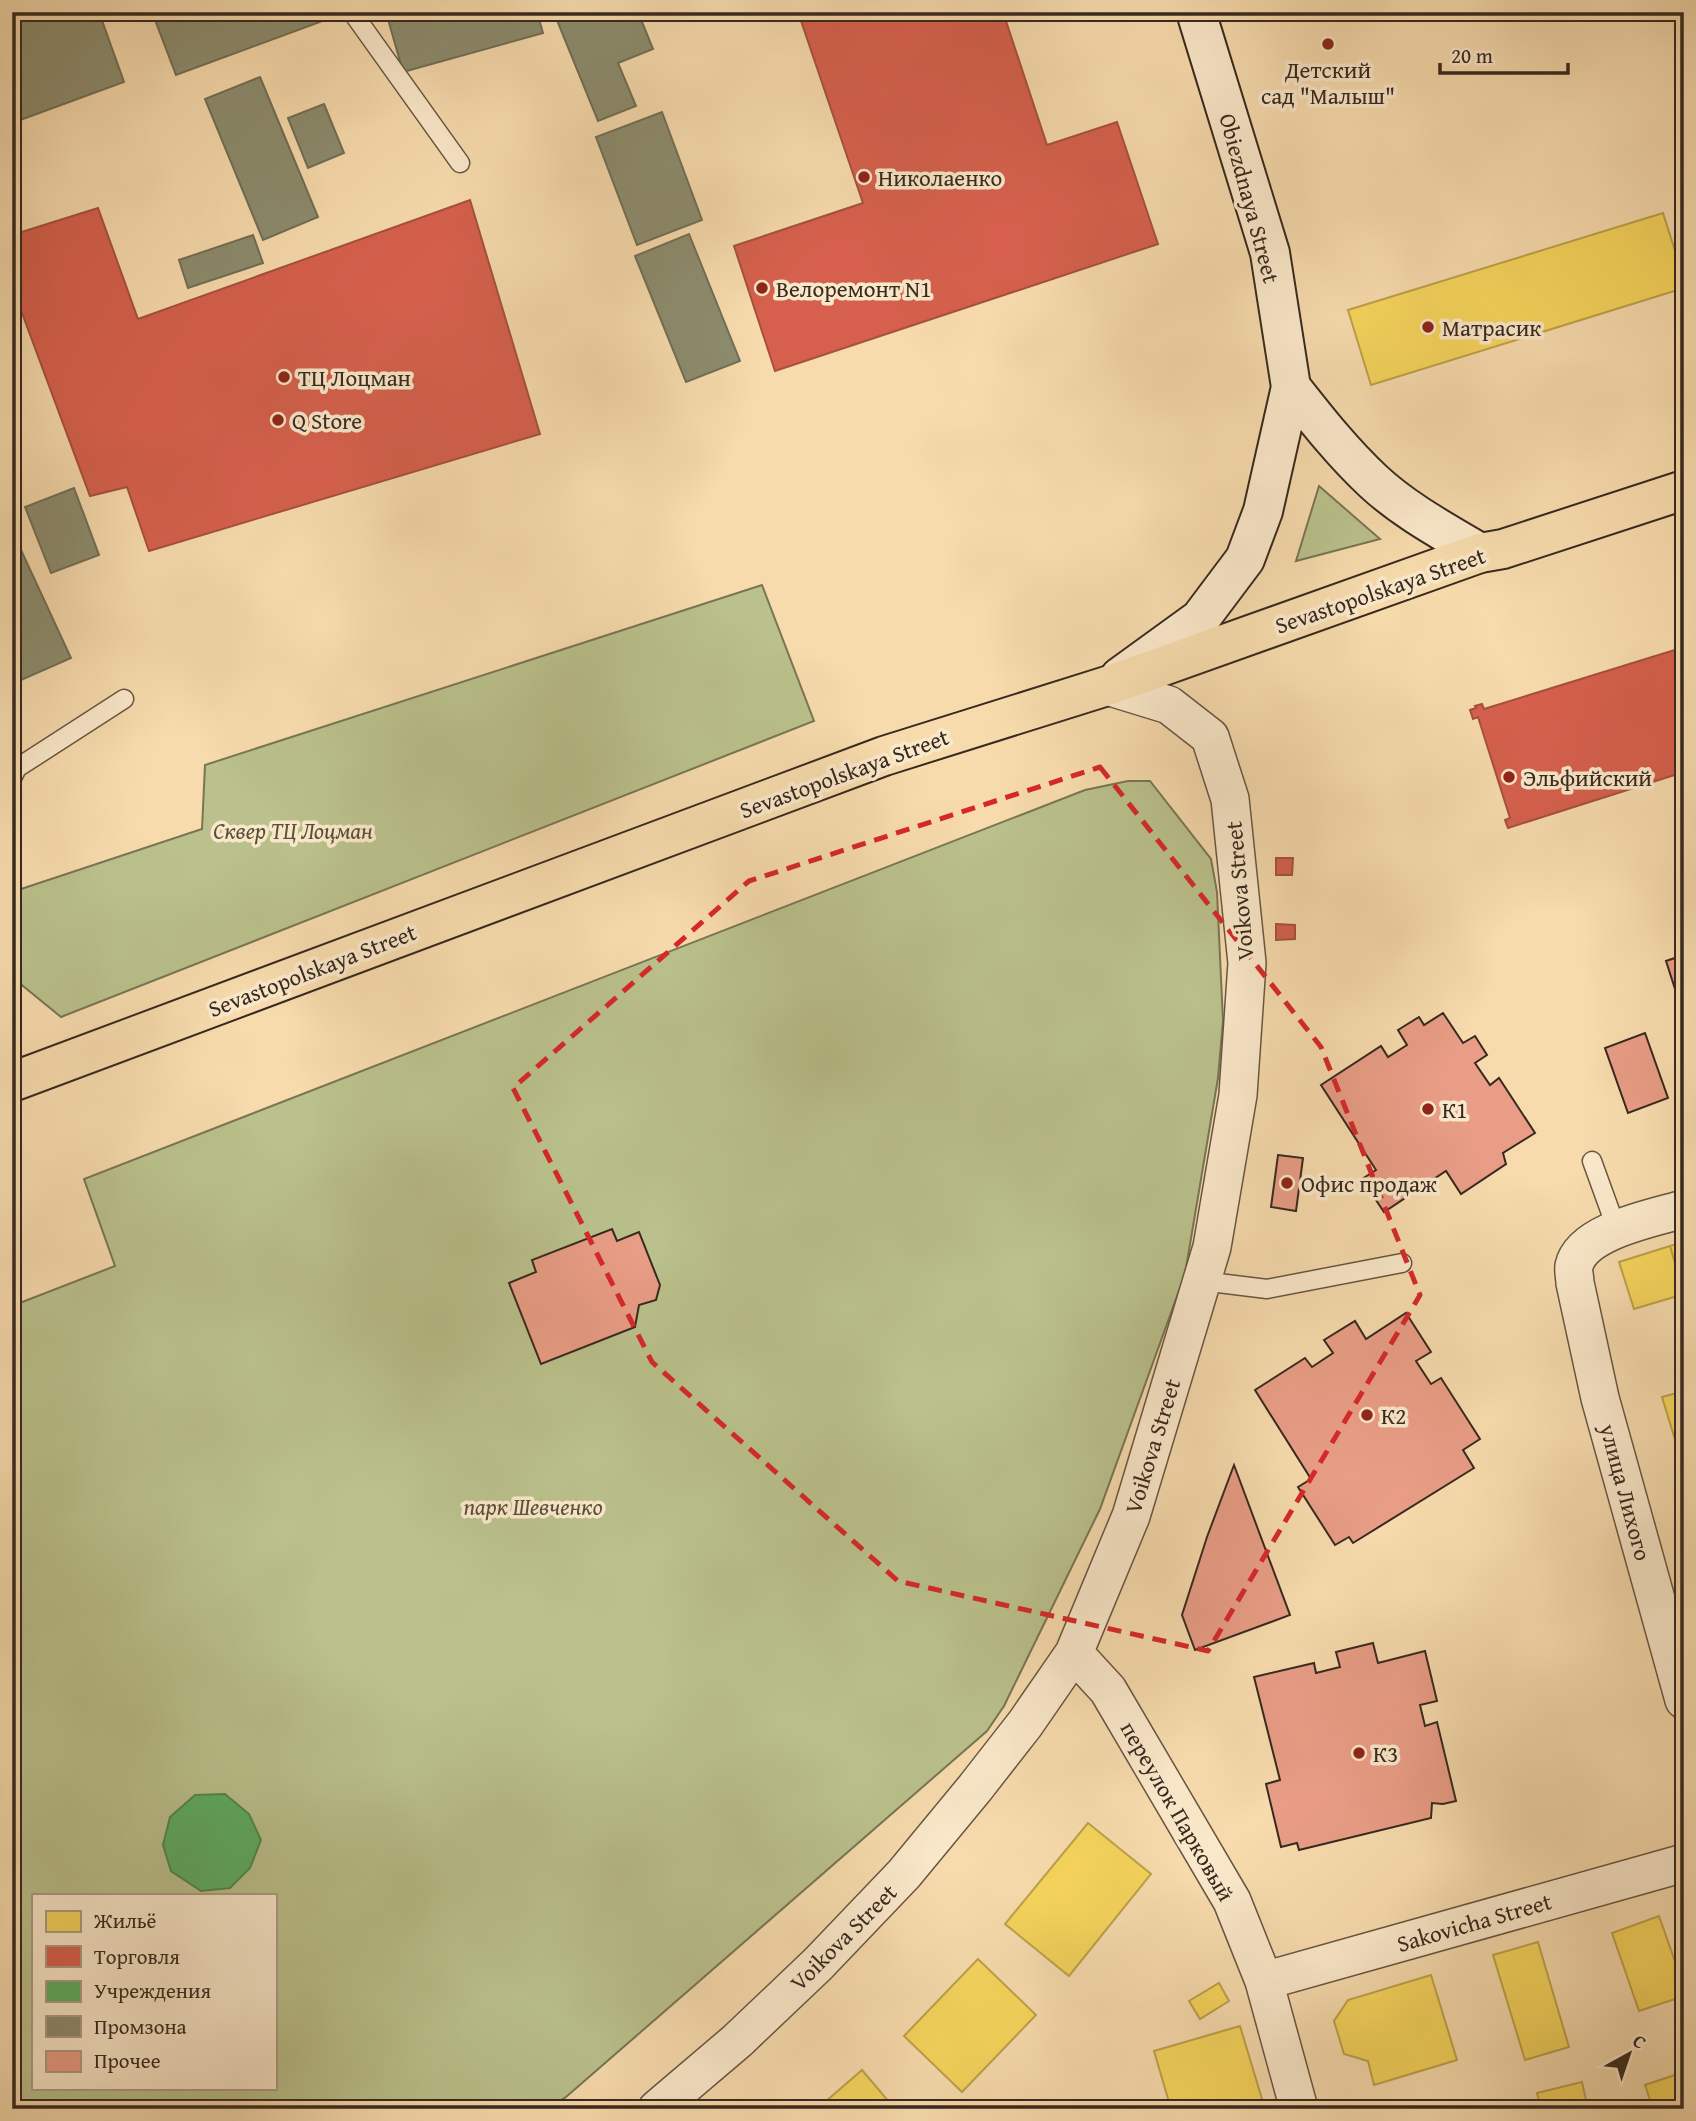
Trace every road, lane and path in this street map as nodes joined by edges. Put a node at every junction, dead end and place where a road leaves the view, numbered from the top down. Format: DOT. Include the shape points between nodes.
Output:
graph roads {
  1 [pos="352,12"];
  2 [pos="1196,12"];
  3 [pos="460,163"];
  4 [pos="1292,387"];
  5 [pos="1684,490"];
  6 [pos="1480,553"];
  7 [pos="1107,686"];
  8 [pos="124,699"];
  9 [pos="12,778"];
  10 [pos="12,1082"];
  11 [pos="1592,1161"];
  12 [pos="1684,1209"];
  13 [pos="1617,1230"];
  14 [pos="1402,1263"];
  15 [pos="1202,1281"];
  16 [pos="1074,1653"];
  17 [pos="1684,1700"];
  18 [pos="1684,1863"];
  19 [pos="1264,1981"];
  20 [pos="657,2109"];
  21 [pos="1299,2109"];
  1 -- 3 [label="lane"];
  2 -- 4 [label="main road, Obiezdnaya Street" via="1270,253"];
  4 -- 6 [label="main road, Obiezdnaya Street" via="1340,448 1375,483 1421,518"];
  4 -- 7 [label="main road, Obiezdnaya Street" via="1263,511 1245,559 1200,619"];
  5 -- 6 [label="main road, Sevastopolskaya Street"];
  6 -- 7 [label="main road, Sevastopolskaya Street"];
  7 -- 10 [label="main road, Sevastopolskaya Street" via="884,756"];
  7 -- 15 [label="street, Voikova Street" via="1169,705 1210,737 1230,799 1247,963 1238,1095"];
  8 -- 9 [label="lane" via="17,768"];
  11 -- 13 [label="lane"];
  12 -- 13 [label="street"];
  13 -- 17 [label="street, улица Лихого" via="1584,1248 1574,1266 1575,1283 1600,1398"];
  14 -- 15 [label="lane" via="1267,1289"];
  15 -- 16 [label="street, Voikova Street" via="1131,1516"];
  16 -- 19 [label="street, переулок Парковый" via="1108,1690 1232,1901"];
  16 -- 20 [label="street, Voikova Street" via="1025,1724 904,1874 818,1964"];
  18 -- 19 [label="street, Sakovicha Street"];
  19 -- 21 [label="street, переулок Парковый"];
}
